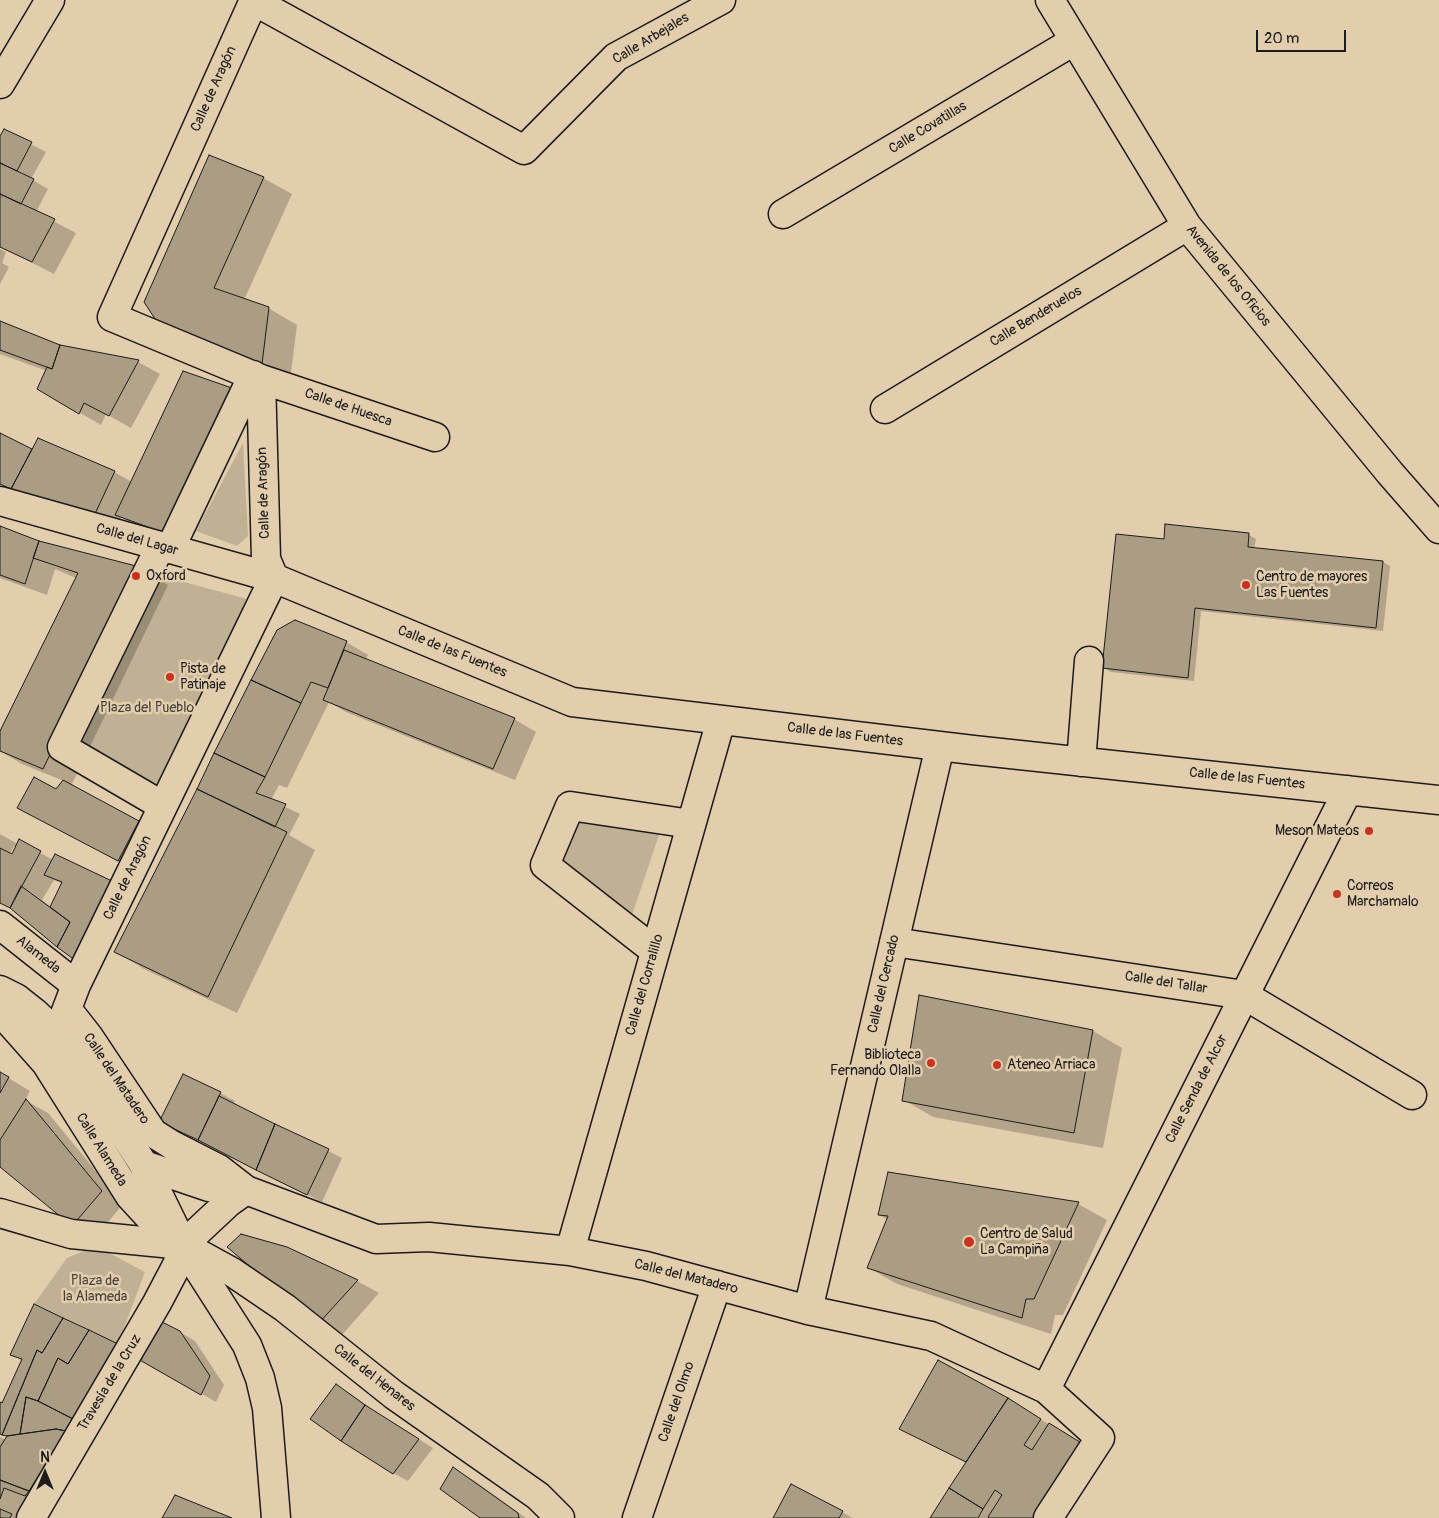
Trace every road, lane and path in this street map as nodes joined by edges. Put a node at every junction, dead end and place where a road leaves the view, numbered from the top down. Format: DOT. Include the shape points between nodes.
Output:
graph roads {
  1 [pos="50,0"];
  2 [pos="1050,0"];
  3 [pos="254,1"];
  4 [pos="709,3"];
  5 [pos="1074,41"];
  6 [pos="0,84"];
  7 [pos="783,214"];
  8 [pos="1187,226"];
  9 [pos="257,377"];
  10 [pos="885,408"];
  11 [pos="435,437"];
  12 [pos="0,501"];
  13 [pos="1439,529"];
  14 [pos="165,548"];
  15 [pos="274,578"];
  16 [pos="1089,661"];
  17 [pos="721,720"];
  18 [pos="940,746"];
  19 [pos="1080,762"];
  20 [pos="1348,790"];
  21 [pos="1439,800"];
  22 [pos="163,806"];
  23 [pos="691,824"];
  24 [pos="0,925"];
  25 [pos="894,942"];
  26 [pos="655,951"];
  27 [pos="0,990"];
  28 [pos="1244,995"];
  29 [pos="71,997"];
  30 [pos="0,1011"];
  31 [pos="46,1049"];
  32 [pos="1412,1096"];
  33 [pos="144,1165"];
  34 [pos="246,1190"];
  35 [pos="0,1213"];
  36 [pos="570,1250"];
  37 [pos="188,1252"];
  38 [pos="717,1285"];
  39 [pos="808,1310"];
  40 [pos="1046,1388"];
  41 [pos="558,1517"];
  42 [pos="31,1518"];
  43 [pos="276,1518"];
  44 [pos="637,1518"];
  45 [pos="1048,1518"];
  1 -- 6 [label="street"];
  2 -- 5 [label="street, Avenida de los Oficios"];
  3 -- 4 [label="street, Calle Arbejales" via="524,150 616,57"];
  3 -- 9 [label="street, Calle de Aragón" via="112,317"];
  5 -- 7 [label="street, Calle Covatillas"];
  5 -- 8 [label="street, Avenida de los Oficios"];
  8 -- 10 [label="street, Calle Benderuelos"];
  8 -- 13 [label="street, Avenida de los Oficios"];
  9 -- 11 [label="street, Calle de Huesca"];
  9 -- 14 [label="street"];
  9 -- 15 [label="street, Calle de Aragón" via="266,559"];
  12 -- 14 [label="street, Calle del Lagar"];
  14 -- 15 [label="street, Calle del Lagar"];
  14 -- 22 [label="street" via="62,747"];
  15 -- 17 [label="street, Calle de las Fuentes" via="572,702"];
  15 -- 22 [label="street, Calle de Aragón"];
  16 -- 19 [label="street"];
  17 -- 18 [label="street, Calle de las Fuentes"];
  17 -- 23 [label="street, Calle del Corralillo"];
  18 -- 19 [label="street, Calle de las Fuentes"];
  18 -- 25 [label="street, Calle del Cercado"];
  19 -- 20 [label="street, Calle de las Fuentes"];
  20 -- 21 [label="street, Calle de las Fuentes"];
  20 -- 28 [label="street, Calle Senda de Alcor"];
  22 -- 29 [label="street, Calle de Aragón"];
  23 -- 26 [label="street, Calle del Corralillo"];
  23 -- 26 [label="street" via="570,806 545,865"];
  24 -- 29 [label="street, Alameda"];
  25 -- 28 [label="street, Calle del Tallar"];
  25 -- 39 [label="street, Calle del Cercado"];
  26 -- 36 [label="street, Calle del Corralillo"];
  27 -- 31 [label="street, Calle Alameda" via="16,998"];
  28 -- 32 [label="street, Calle del Tallar"];
  28 -- 40 [label="street, Calle Senda de Alcor"];
  29 -- 31 [label="street, Calle de Aragón"];
  29 -- 34 [label="street, Calle del Matadero" via="89,1037 153,1133 219,1169"];
  30 -- 31 [label="street, Calle Alameda"];
  31 -- 33 [label="street, Calle Alameda" via="71,1075 125,1162"];
  31 -- 37 [label="street, Calle Alameda" via="130,1196 153,1222"];
  33 -- 34 [label="street, Calle del Matadero" via="209,1187"];
  33 -- 37 [label="street, Calle Alameda"];
  34 -- 36 [label="street, Calle del Matadero" via="376,1238 429,1236"];
  34 -- 37 [label="street" via="229,1202"];
  35 -- 37 [label="street" via="71,1234"];
  36 -- 38 [label="street, Calle del Matadero"];
  37 -- 41 [label="street, Calle del Henares" via="232,1272 285,1308 394,1395 538,1496"];
  37 -- 42 [label="street, Travesía de la Cruz" via="177,1265"];
  37 -- 43 [label="street" via="247,1345 260,1378 267,1408"];
  38 -- 39 [label="street, Calle del Matadero"];
  38 -- 44 [label="street, Calle del Olmo"];
  39 -- 40 [label="street, Calle del Matadero" via="931,1336"];
  40 -- 45 [label="street, Calle del Matadero" via="1100,1438"];
}
